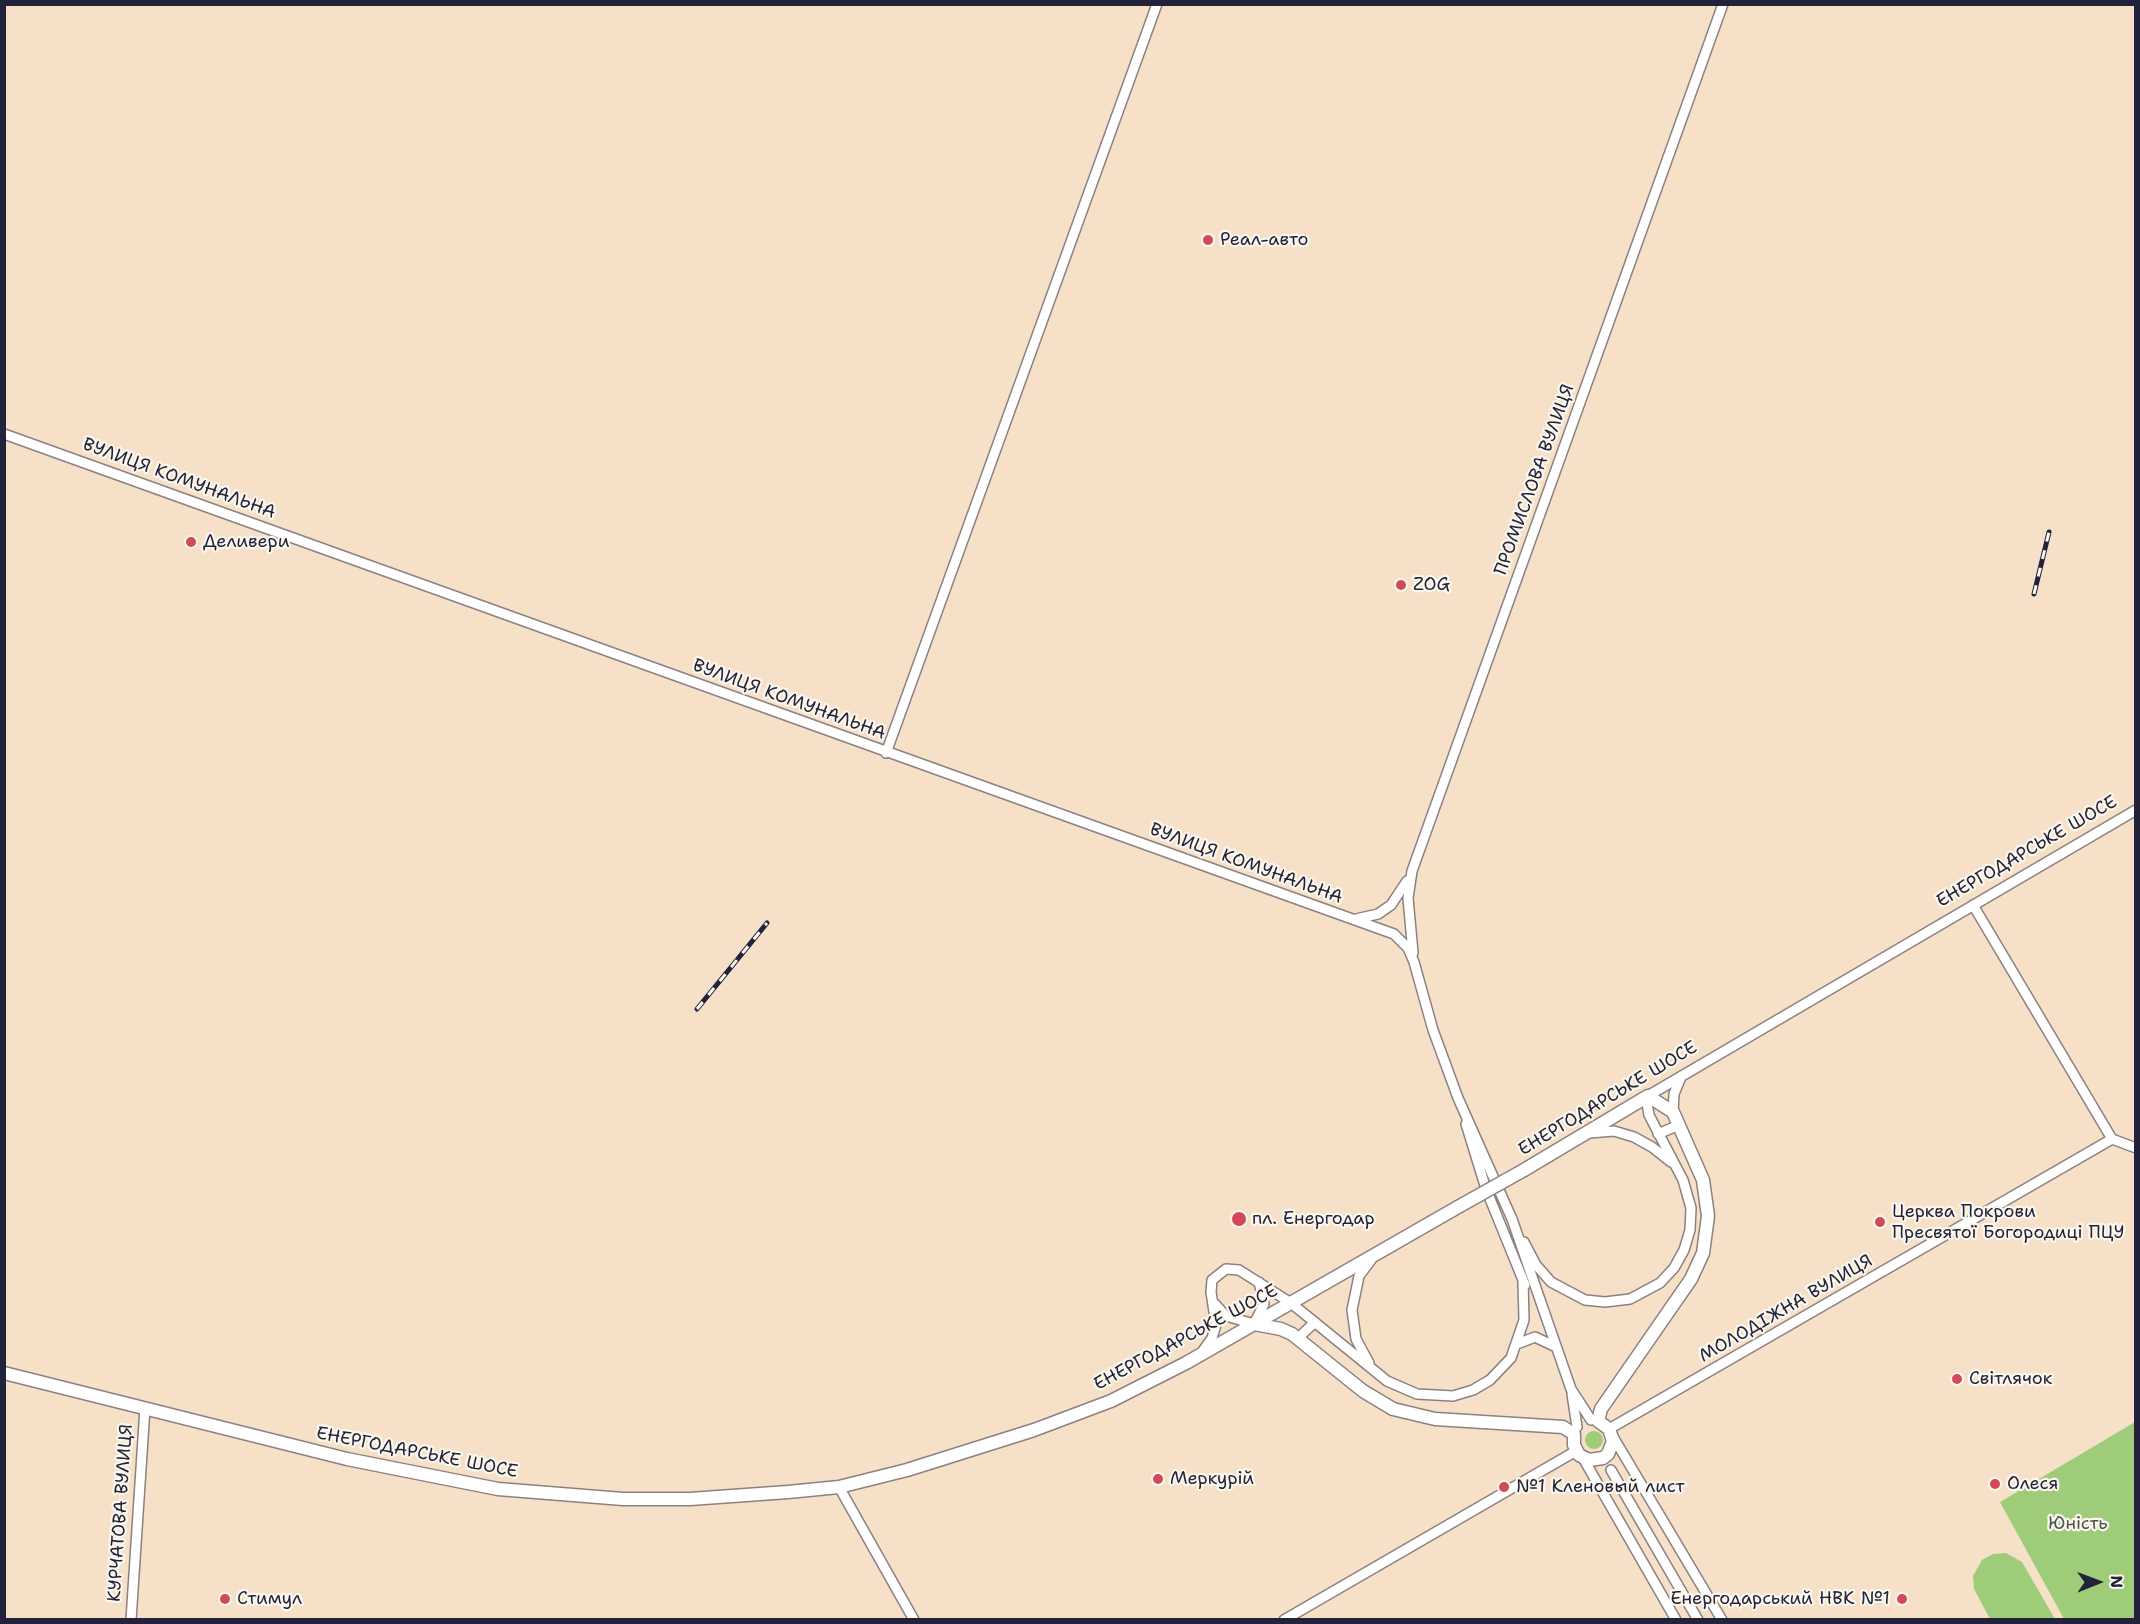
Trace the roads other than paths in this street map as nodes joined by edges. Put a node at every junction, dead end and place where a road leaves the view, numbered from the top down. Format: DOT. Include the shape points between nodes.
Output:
graph roads {
  1 [pos="1157,4"];
  2 [pos="1723,4"];
  3 [pos="4,434"];
  4 [pos="886,753"];
  5 [pos="2136,810"];
  6 [pos="1412,871"];
  7 [pos="1973,905"];
  8 [pos="1354,920"];
  9 [pos="1417,970"];
  10 [pos="1682,1076"];
  11 [pos="1648,1096"];
  12 [pos="1458,1098"];
  13 [pos="1673,1112"];
  14 [pos="1679,1125"];
  15 [pos="1587,1132"];
  16 [pos="1658,1134"];
  17 [pos="2112,1139"];
  18 [pos="2136,1148"];
  19 [pos="1679,1172"];
  20 [pos="1512,1219"];
  21 [pos="1377,1255"];
  22 [pos="1258,1280"];
  23 [pos="1523,1281"];
  24 [pos="1213,1300"];
  25 [pos="1291,1303"];
  26 [pos="1314,1323"];
  27 [pos="1254,1324"];
  28 [pos="1298,1338"];
  29 [pos="1517,1344"];
  30 [pos="1554,1346"];
  31 [pos="1200,1355"];
  32 [pos="1376,1372"];
  33 [pos="4,1373"];
  34 [pos="1571,1389"];
  35 [pos="145,1408"];
  36 [pos="1594,1420"];
  37 [pos="1576,1430"];
  38 [pos="1611,1432"];
  39 [pos="1580,1454"];
  40 [pos="1611,1470"];
  41 [pos="839,1487"];
  42 [pos="131,1620"];
  43 [pos="914,1620"];
  44 [pos="1284,1620"];
  45 [pos="1676,1620"];
  46 [pos="1698,1620"];
  47 [pos="1722,1620"];
  1 -- 4 [label="street"];
  2 -- 6 [label="street, ПРОМИСЛОВА ВУЛИЦЯ"];
  3 -- 4 [label="street, ВУЛИЦЯ КОМУНАЛЬНА"];
  4 -- 8 [label="street, ВУЛИЦЯ КОМУНАЛЬНА"];
  5 -- 7 [label="street, ЕНЕРГОДАРСЬКЕ ШОСЕ"];
  6 -- 8 [label="street" via="1391,905 1378,914"];
  6 -- 9 [label="street, ПРОМИСЛОВА ВУЛИЦЯ" via="1408,913"];
  7 -- 10 [label="street, ЕНЕРГОДАРСЬКЕ ШОСЕ"];
  7 -- 17 [label="street"];
  8 -- 9 [label="street, ВУЛИЦЯ КОМУНАЛЬНА" via="1394,934 1408,948"];
  9 -- 12 [label="street, ВУЛИЦЯ КОМУНАЛЬНА" via="1433,1030"];
  10 -- 11 [label="street, ЕНЕРГОДАРСЬКЕ ШОСЕ"];
  10 -- 13 [label="street" via="1674,1094"];
  11 -- 13 [label="main road"];
  11 -- 15 [label="main road, ЕНЕРГОДАРСЬКЕ ШОСЕ"];
  11 -- 16 [label="street" via="1647,1111"];
  12 -- 20 [label="street"];
  12 -- 23 [label="street" via="1481,1175"];
  13 -- 14 [label="main road"];
  14 -- 16 [label="street"];
  14 -- 36 [label="main road" via="1704,1186 1707,1240 1691,1279"];
  15 -- 19 [label="street" via="1614,1131 1634,1137 1661,1153"];
  15 -- 21 [label="main road, ЕНЕРГОДАРСЬКЕ ШОСЕ, bridge"];
  16 -- 19 [label="street"];
  17 -- 18 [label="street"];
  17 -- 38 [label="street, МОЛОДІЖНА ВУЛИЦЯ"];
  19 -- 20 [label="street" via="1691,1208 1684,1250 1660,1283 1630,1299 1594,1301 1559,1287 1536,1265"];
  20 -- 30 [label="street"];
  21 -- 25 [label="main road, ЕНЕРГОДАРСЬКЕ ШОСЕ"];
  21 -- 32 [label="street" via="1359,1276 1352,1310 1360,1348"];
  22 -- 24 [label="street" via="1239,1270 1221,1271 1211,1286"];
  22 -- 25 [label="street"];
  22 -- 27 [label="street" via="1264,1304"];
  23 -- 29 [label="street" via="1524,1320"];
  23 -- 30 [label="street"];
  24 -- 27 [label="street" via="1226,1316"];
  24 -- 31 [label="street" via="1214,1332"];
  25 -- 26 [label="street"];
  25 -- 27 [label="main road, ЕНЕРГОДАРСЬКЕ ШОСЕ"];
  26 -- 28 [label="street"];
  26 -- 32 [label="street"];
  27 -- 28 [label="main road" via="1281,1329"];
  27 -- 31 [label="main road, ЕНЕРГОДАРСЬКЕ ШОСЕ"];
  28 -- 37 [label="main road" via="1378,1402 1407,1414"];
  29 -- 30 [label="street" via="1535,1337"];
  29 -- 32 [label="street" via="1490,1380 1454,1396 1417,1395"];
  30 -- 34 [label="street"];
  31 -- 41 [label="main road, ЕНЕРГОДАРСЬКЕ ШОСЕ" via="1138,1388 1063,1420 962,1455"];
  33 -- 35 [label="main road, ЕНЕРГОДАРСЬКЕ ШОСЕ"];
  34 -- 36 [label="street"];
  34 -- 37 [label="street"];
  35 -- 41 [label="main road, ЕНЕРГОДАРСЬКЕ ШОСЕ" via="347,1459 498,1490 623,1499 690,1499"];
  35 -- 42 [label="street, КУРЧАТОВА ВУЛИЦЯ"];
  36 -- 37 [label="street"];
  36 -- 38 [label="main road"];
  37 -- 39 [label="main road"];
  38 -- 39 [label="main road" via="1611,1448 1603,1458 1589,1460"];
  38 -- 47 [label="street"];
  39 -- 44 [label="street"];
  39 -- 45 [label="street"];
  40 -- 46 [label="street"];
  41 -- 43 [label="street"];
}
